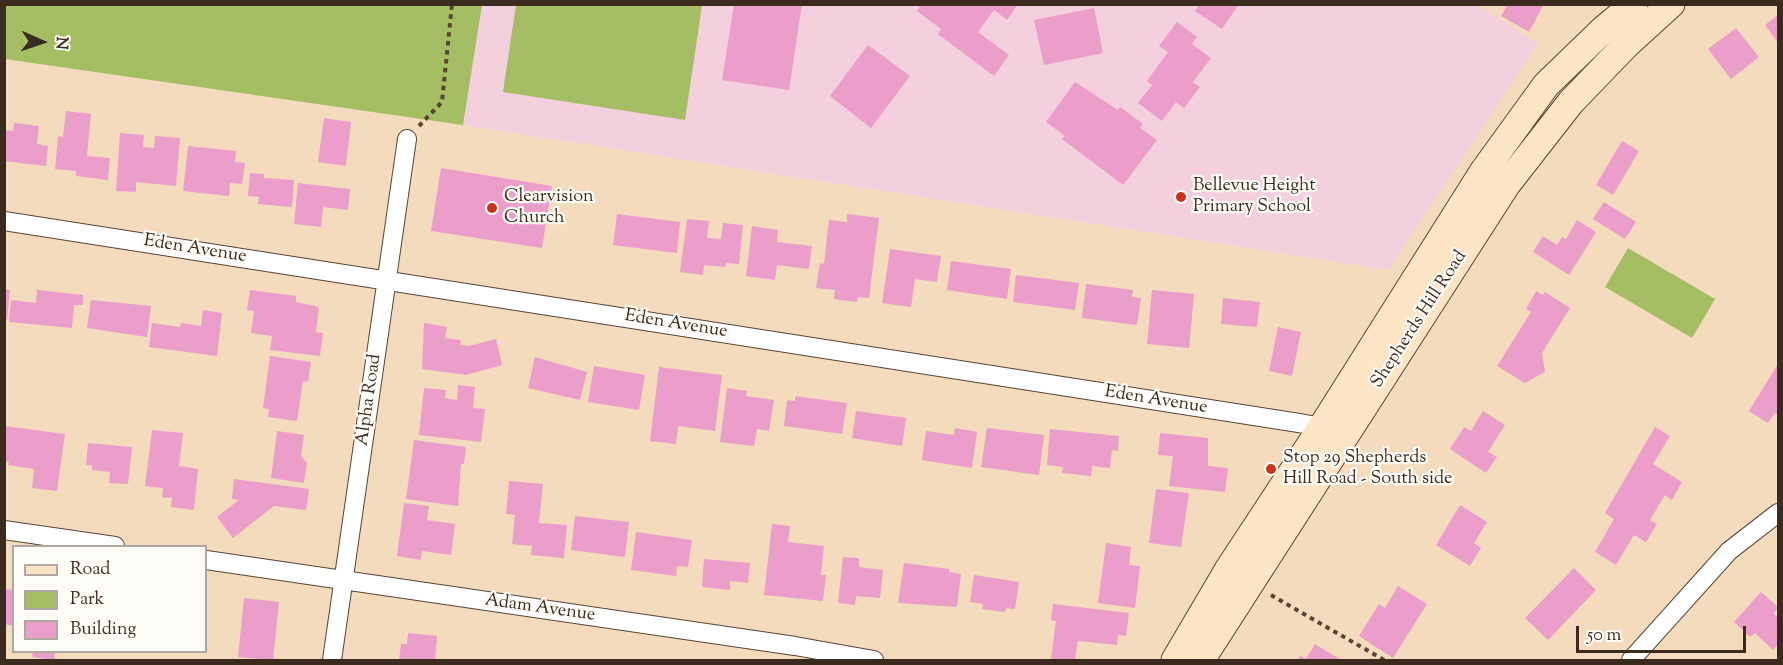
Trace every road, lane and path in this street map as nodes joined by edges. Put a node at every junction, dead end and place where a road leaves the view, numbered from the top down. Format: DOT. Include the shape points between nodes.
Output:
graph roads {
  1 [pos="452,4"];
  2 [pos="1634,4"];
  3 [pos="1671,4"];
  4 [pos="407,139"];
  5 [pos="4,221"];
  6 [pos="387,280"];
  7 [pos="1332,434"];
  8 [pos="1779,513"];
  9 [pos="4,530"];
  10 [pos="108,545"];
  11 [pos="207,560"];
  12 [pos="344,580"];
  13 [pos="1251,584"];
  14 [pos="332,660"];
  15 [pos="874,660"];
  16 [pos="1175,660"];
  17 [pos="1201,660"];
  18 [pos="1384,660"];
  19 [pos="1631,660"];
  1 -- 4 [label="path" via="442,102"];
  2 -- 7 [label="main road, Shepherds Hill Road" via="1546,85 1483,172"];
  3 -- 7 [label="main road, Shepherds Hill Road" via="1571,102 1508,184"];
  4 -- 6 [label="street, Alpha Road"];
  5 -- 6 [label="street, Eden Avenue"];
  6 -- 7 [label="street, Eden Avenue"];
  6 -- 12 [label="street, Alpha Road"];
  7 -- 13 [label="main road, Shepherds Hill Road"];
  7 -- 16 [label="main road, Shepherds Hill Road" via="1228,570"];
  8 -- 19 [label="street" via="1729,551"];
  9 -- 10 [label="street"];
  11 -- 12 [label="street, Adam Avenue"];
  12 -- 14 [label="street, Alpha Road"];
  12 -- 15 [label="street, Adam Avenue"];
  13 -- 17 [label="main road, Shepherds Hill Road"];
  13 -- 18 [label="path"];
}
